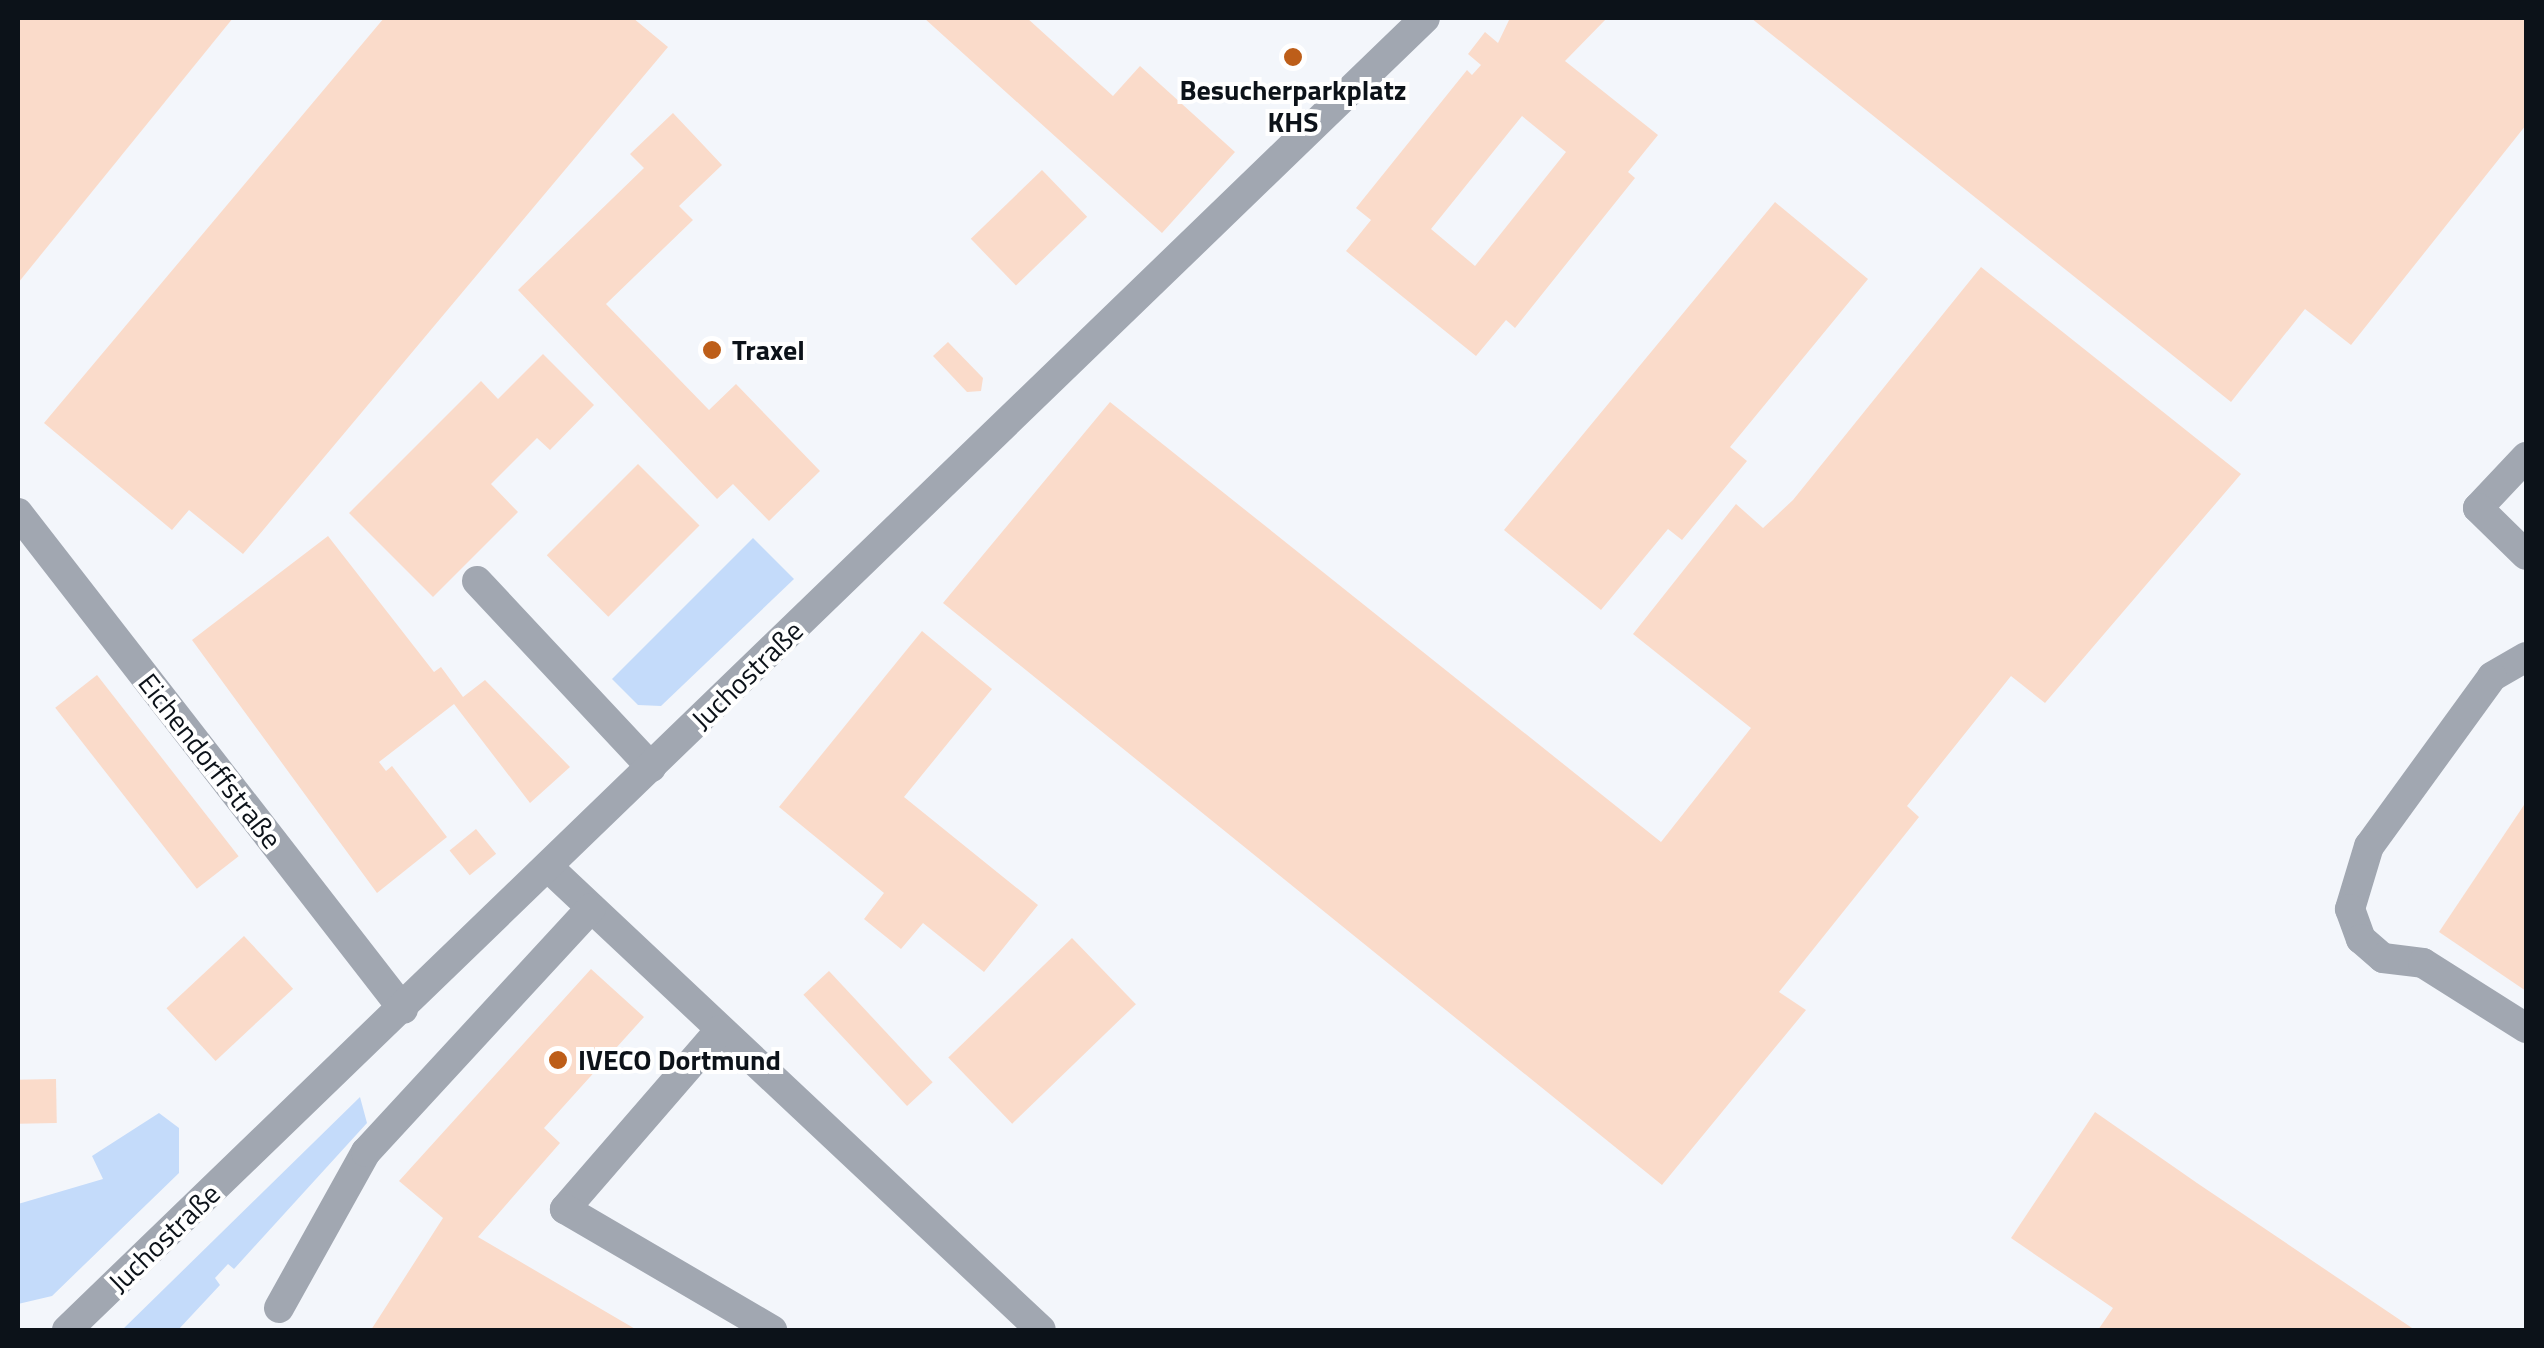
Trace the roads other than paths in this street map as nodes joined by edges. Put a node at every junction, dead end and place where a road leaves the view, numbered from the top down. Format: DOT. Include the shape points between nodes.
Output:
graph roads {
  1 [pos="1425,18"];
  2 [pos="2526,457"];
  3 [pos="18,513"];
  4 [pos="2526,555"];
  5 [pos="477,581"];
  6 [pos="2526,657"];
  7 [pos="651,767"];
  8 [pos="548,867"];
  9 [pos="591,908"];
  10 [pos="403,1009"];
  11 [pos="2526,1028"];
  12 [pos="720,1030"];
  13 [pos="279,1308"];
  14 [pos="66,1330"];
  15 [pos="772,1330"];
  16 [pos="1041,1330"];
  1 -- 7 [label="street, Juchostraße"];
  2 -- 4 [label="street" via="2478,508"];
  3 -- 10 [label="street, Eichendorffstraße"];
  5 -- 7 [label="street"];
  6 -- 11 [label="street" via="2492,677 2370,846 2350,909 2361,939 2382,958 2423,964"];
  7 -- 8 [label="street, Juchostraße"];
  8 -- 9 [label="street"];
  8 -- 10 [label="street, Juchostraße"];
  9 -- 12 [label="street"];
  9 -- 13 [label="street" via="366,1152"];
  10 -- 14 [label="street, Juchostraße"];
  12 -- 15 [label="street" via="565,1209"];
  12 -- 16 [label="street"];
}
